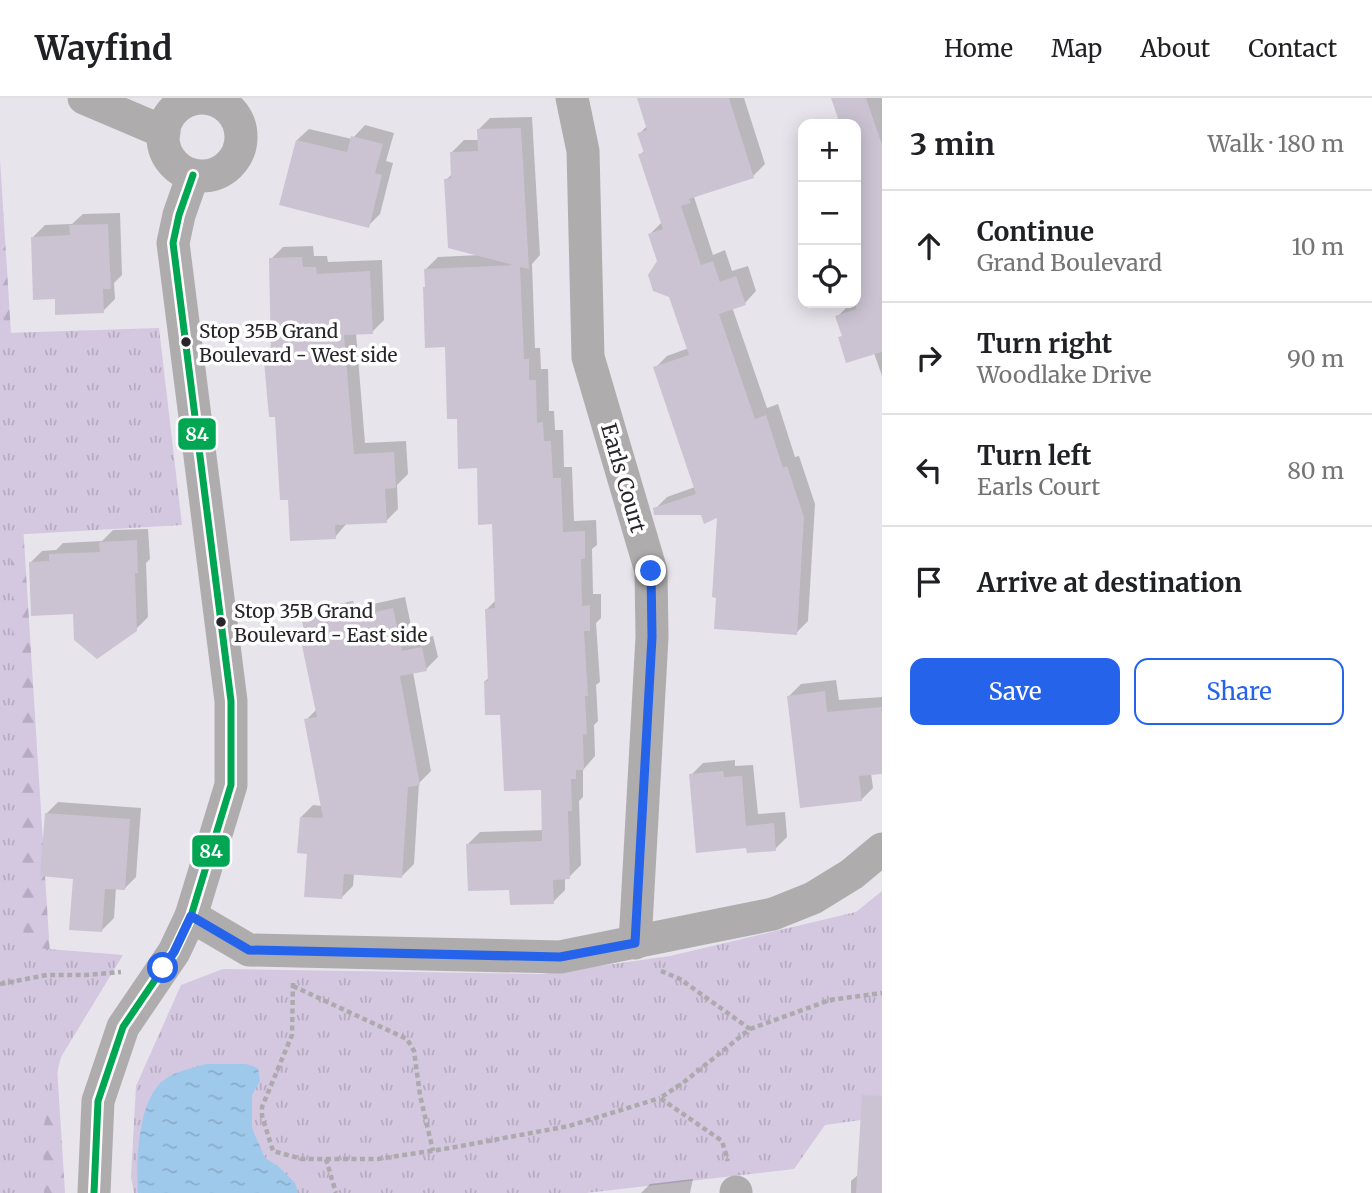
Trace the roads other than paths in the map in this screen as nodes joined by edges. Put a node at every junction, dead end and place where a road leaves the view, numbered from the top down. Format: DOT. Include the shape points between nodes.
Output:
graph roads {
  1 [pos="84,98"];
  2 [pos="572,98"];
  3 [pos="218,100"];
  4 [pos="164,132"];
  5 [pos="193,175"];
  6 [pos="882,849"];
  7 [pos="191,916"];
  8 [pos="635,943"];
  9 [pos="94,1193"];
  1 -- 4 [label="street"];
  2 -- 8 [label="street, Earls Court" via="583,151 588,357 651,571 652,637"];
  3 -- 4 [label="street" via="183,103 167,120"];
  3 -- 5 [label="street" via="236,118 241,143 229,166 206,176"];
  4 -- 5 [label="street" via="173,163"];
  5 -- 7 [label="street" via="173,243 231,701 231,785"];
  6 -- 8 [label="street" via="813,898 773,914"];
  7 -- 8 [label="street" via="249,950 560,957"];
  7 -- 9 [label="street" via="174,952 123,1027 98,1101"];
}
